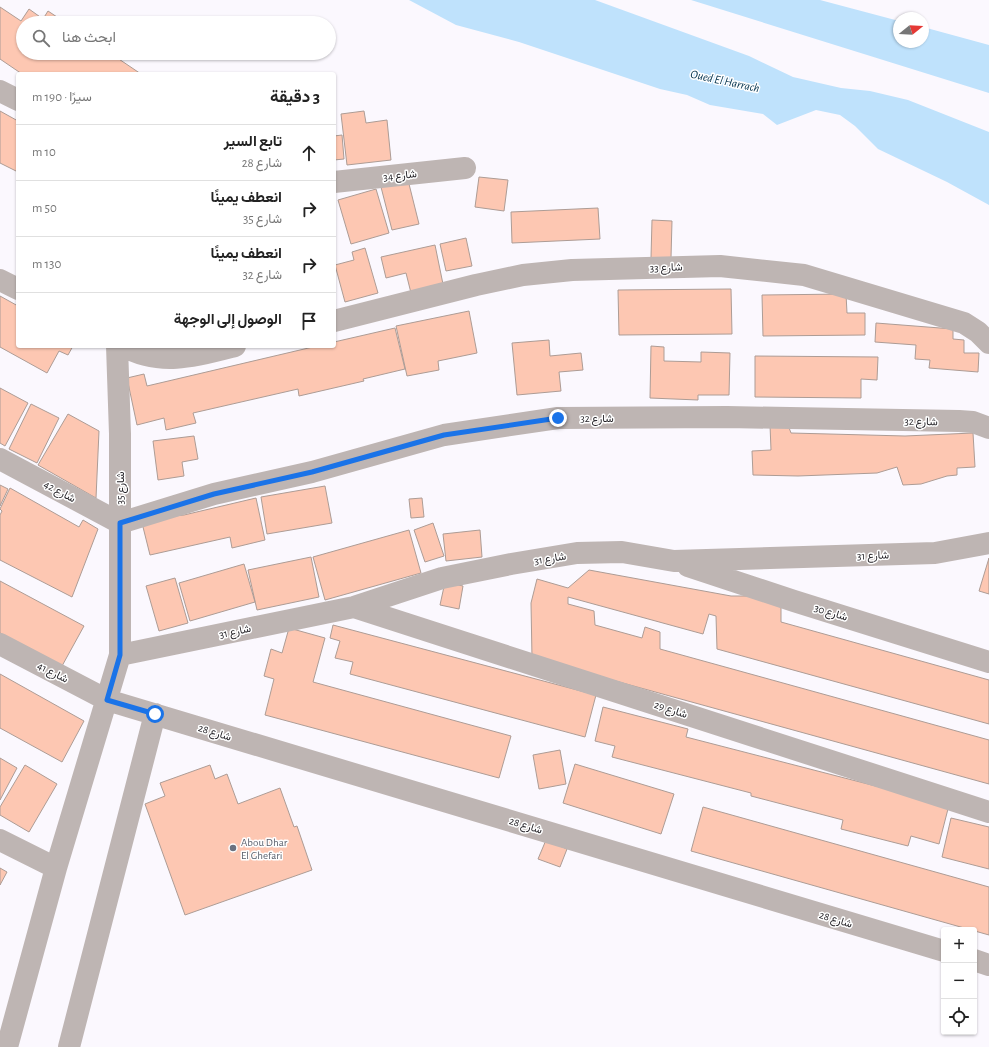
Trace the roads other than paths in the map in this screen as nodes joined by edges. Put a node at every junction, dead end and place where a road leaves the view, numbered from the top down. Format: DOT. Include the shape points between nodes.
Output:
graph roads {
  1 [pos="0,91"];
  2 [pos="16,99"];
  3 [pos="465,168"];
  4 [pos="336,182"];
  5 [pos="0,280"];
  6 [pos="16,288"];
  7 [pos="336,320"];
  8 [pos="989,343"];
  9 [pos="117,348"];
  10 [pos="126,348"];
  11 [pos="227,348"];
  12 [pos="989,428"];
  13 [pos="0,459"];
  14 [pos="120,523"];
  15 [pos="989,543"];
  16 [pos="674,561"];
  17 [pos="354,607"];
  18 [pos="0,644"];
  19 [pos="120,655"];
  20 [pos="989,662"];
  21 [pos="107,700"];
  22 [pos="155,714"];
  23 [pos="989,812"];
  24 [pos="0,840"];
  25 [pos="56,868"];
  26 [pos="941,950"];
  27 [pos="977,961"];
  28 [pos="989,965"];
  29 [pos="7,1021"];
  30 [pos="7,1047"];
  31 [pos="69,1047"];
  1 -- 2 [label="street"];
  3 -- 4 [label="street, شارع 34"];
  5 -- 6 [label="street"];
  7 -- 8 [label="street, شارع 33" via="523,275 572,270 720,266 804,275 964,323"];
  9 -- 14 [label="street, شارع 35"];
  10 -- 11 [label="street" via="173,359"];
  12 -- 14 [label="street, شارع 32" via="973,422 952,421 727,417 558,418 444,435 312,472 214,494"];
  13 -- 14 [label="street, شارع 42"];
  14 -- 19 [label="street, شارع 35"];
  15 -- 16 [label="street, شارع 31" via="935,553"];
  16 -- 17 [label="street, شارع 31" via="622,552 578,553 442,578"];
  16 -- 20 [label="street, شارع 30"];
  17 -- 19 [label="street, شارع 31"];
  17 -- 23 [label="street, شارع 29"];
  18 -- 21 [label="street, شارع 41"];
  19 -- 21 [label="street, شارع 35"];
  21 -- 22 [label="street, شارع 28"];
  21 -- 25 [label="street, شارع 35"];
  22 -- 26 [label="street, شارع 28"];
  22 -- 31 [label="street"];
  24 -- 25 [label="street"];
  25 -- 29 [label="street, شارع 35"];
  27 -- 28 [label="street"];
  29 -- 30 [label="street, شارع 35"];
}
